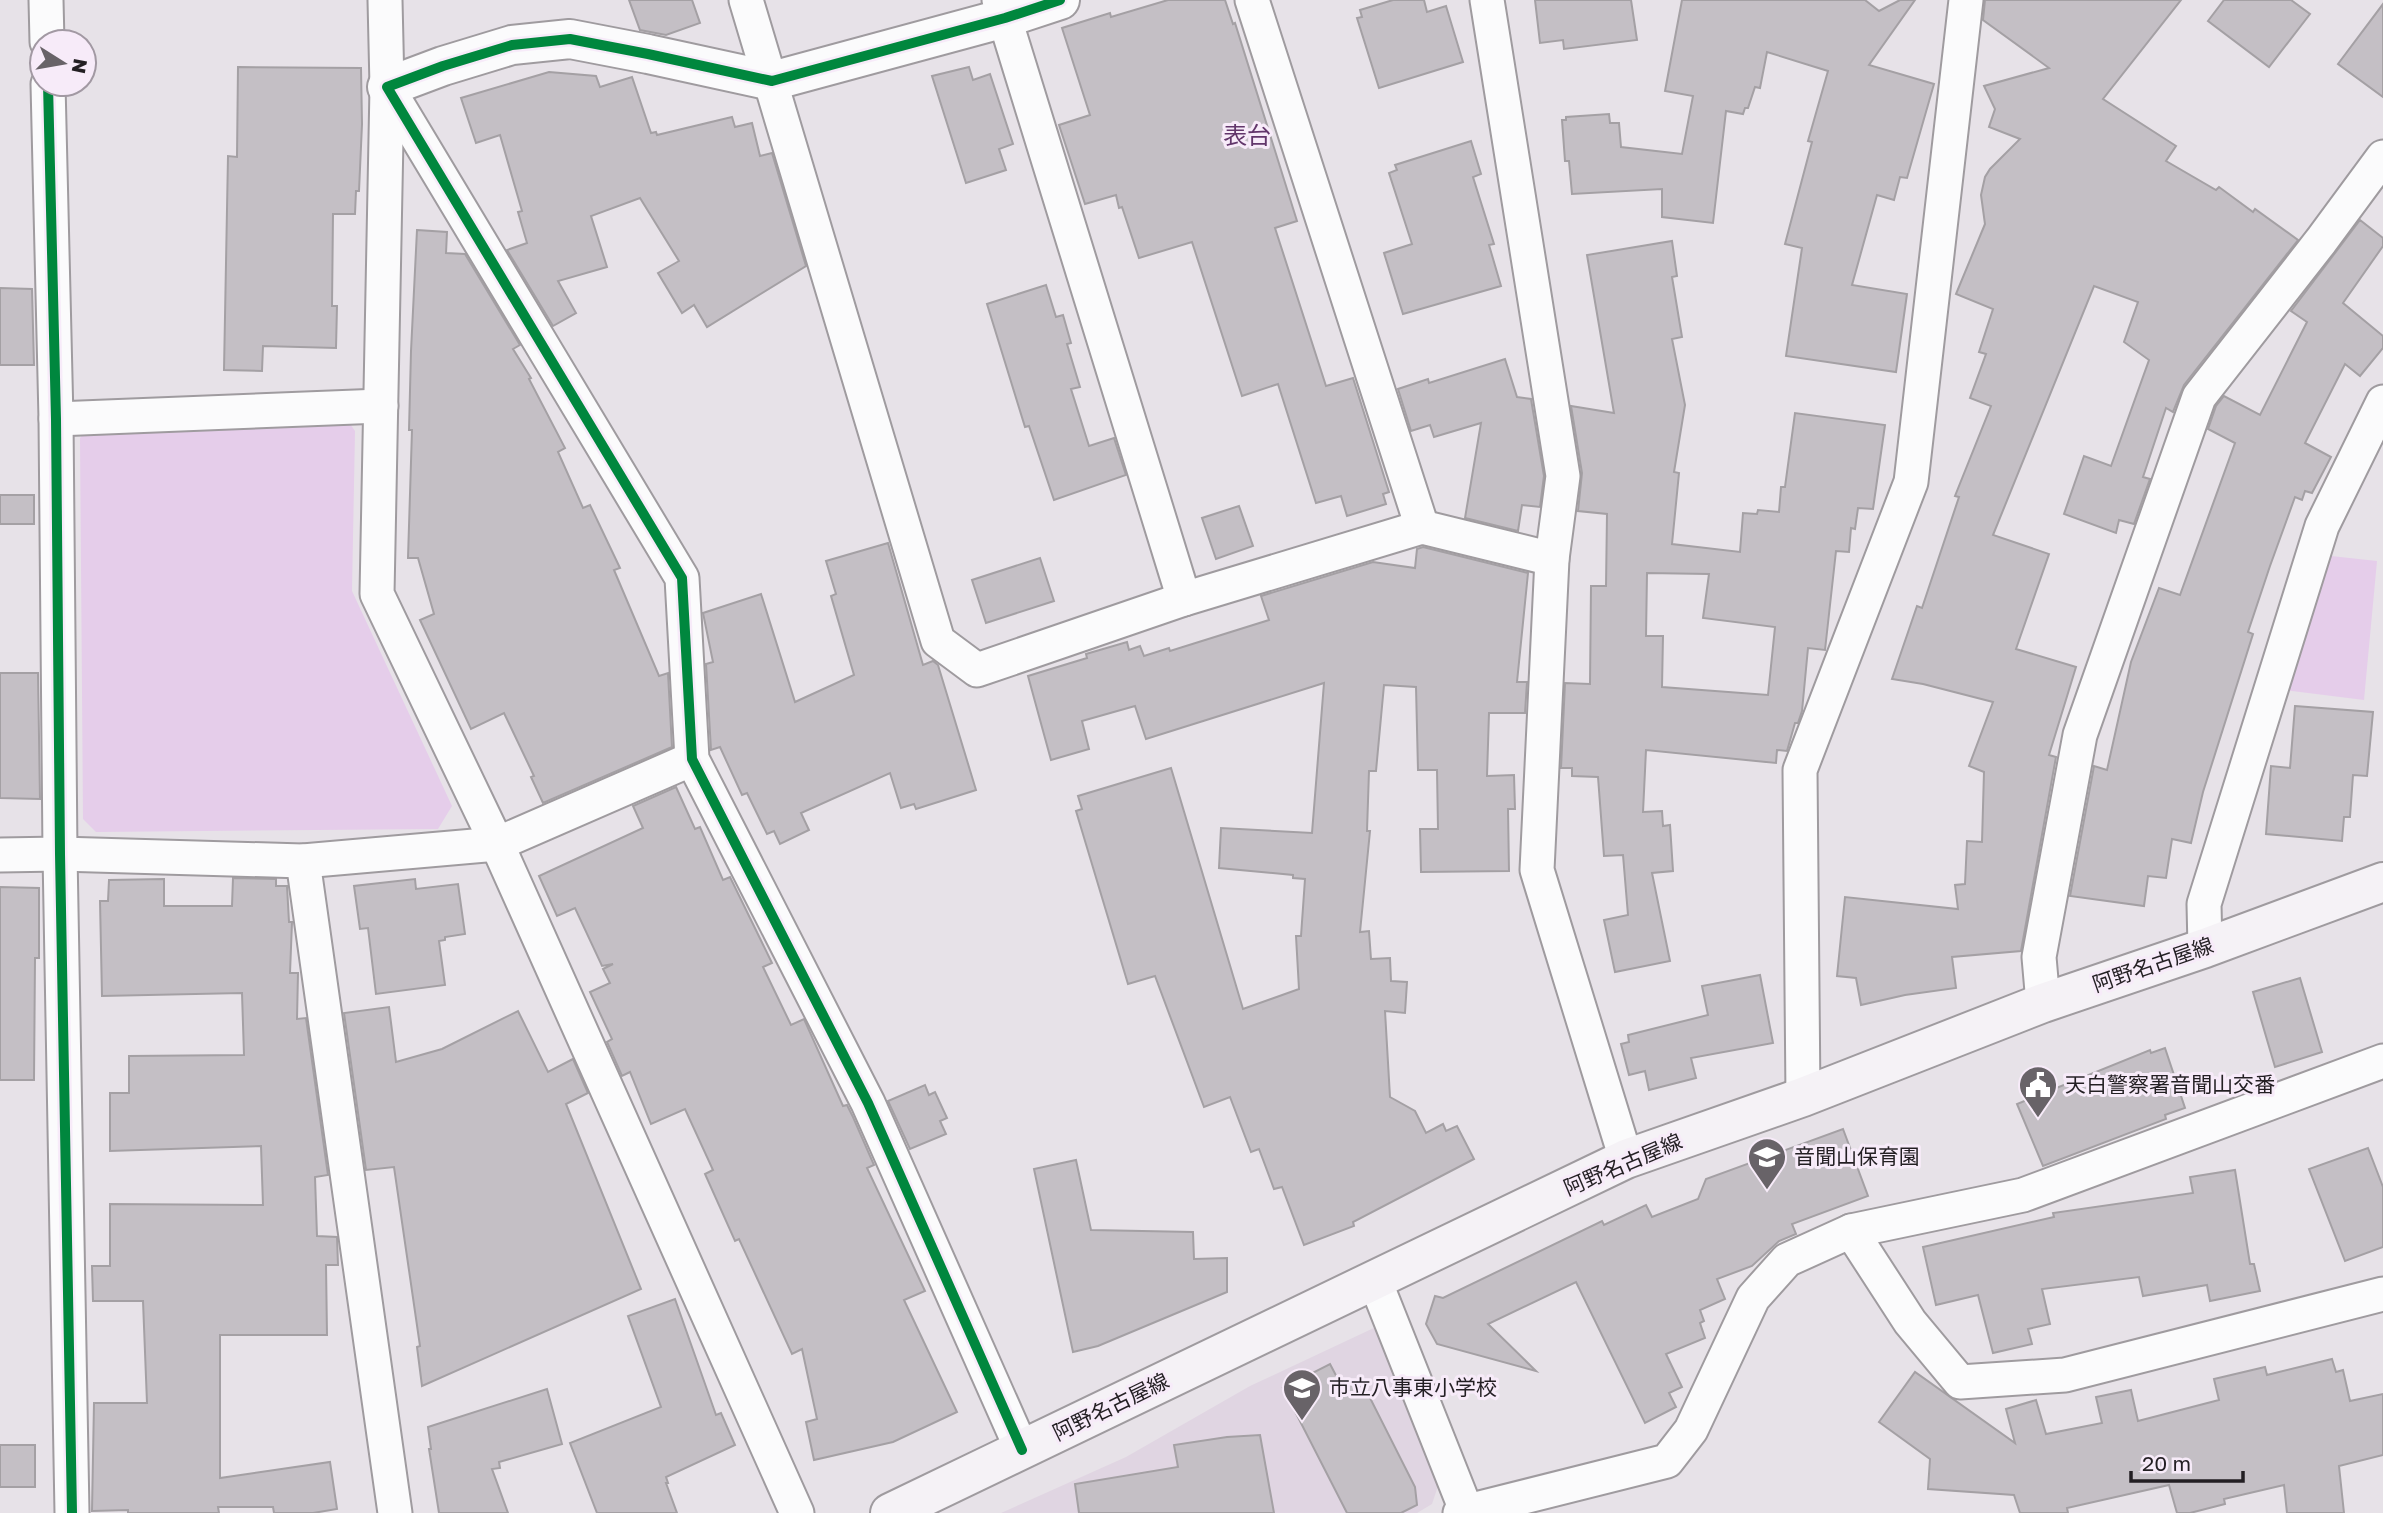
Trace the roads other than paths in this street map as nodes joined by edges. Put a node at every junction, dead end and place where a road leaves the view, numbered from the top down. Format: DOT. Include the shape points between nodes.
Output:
graph roads {
  1 [pos="46,0"];
  2 [pos="385,0"];
  3 [pos="746,0"];
  4 [pos="1060,0"];
  5 [pos="1252,0"];
  6 [pos="1487,0"];
  7 [pos="1966,0"];
  8 [pos="1002,9"];
  9 [pos="47,28"];
  10 [pos="772,81"];
  11 [pos="387,87"];
  12 [pos="48,98"];
  13 [pos="2383,157"];
  14 [pos="2383,402"];
  15 [pos="381,407"];
  16 [pos="56,419"];
  17 [pos="1422,527"];
  18 [pos="1552,559"];
  19 [pos="1184,599"];
  20 [pos="692,760"];
  21 [pos="497,844"];
  22 [pos="60,854"];
  23 [pos="0,855"];
  24 [pos="303,862"];
  25 [pos="2383,883"];
  26 [pos="2205,948"];
  27 [pos="2043,1003"];
  28 [pos="2383,1061"];
  29 [pos="1803,1097"];
  30 [pos="1626,1159"];
  31 [pos="1851,1231"];
  32 [pos="1375,1281"];
  33 [pos="2383,1294"];
  34 [pos="1022,1450"];
  35 [pos="1463,1511"];
  36 [pos="72,1513"];
  37 [pos="395,1513"];
  38 [pos="797,1513"];
  39 [pos="890,1513"];
  1 -- 9 [label="street"];
  2 -- 11 [label="street"];
  3 -- 10 [label="street"];
  4 -- 8 [label="street"];
  5 -- 17 [label="street"];
  6 -- 18 [label="street" via="1563,477"];
  7 -- 29 [label="street" via="1911,482 1800,770"];
  8 -- 10 [label="street"];
  8 -- 19 [label="street"];
  10 -- 11 [label="street" via="570,40 512,44"];
  10 -- 19 [label="street" via="938,641 977,670"];
  11 -- 15 [label="street"];
  11 -- 20 [label="street" via="682,578"];
  12 -- 16 [label="street"];
  13 -- 27 [label="street" via="2199,397 2080,734 2039,957"];
  14 -- 26 [label="street" via="2322,526 2204,904"];
  15 -- 16 [label="street"];
  15 -- 21 [label="street" via="377,594"];
  16 -- 22 [label="street"];
  17 -- 18 [label="street"];
  17 -- 19 [label="street"];
  18 -- 30 [label="street" via="1536,870"];
  20 -- 21 [label="street"];
  20 -- 34 [label="street" via="868,1103"];
  21 -- 24 [label="street"];
  21 -- 38 [label="street"];
  22 -- 23 [label="street"];
  22 -- 24 [label="street"];
  22 -- 36 [label="street"];
  24 -- 37 [label="street"];
  25 -- 26 [label="main road, 阿野名古屋線"];
  26 -- 27 [label="main road, 阿野名古屋線"];
  27 -- 29 [label="main road, 阿野名古屋線"];
  28 -- 31 [label="street" via="2023,1195"];
  29 -- 30 [label="main road, 阿野名古屋線"];
  30 -- 32 [label="main road, 阿野名古屋線"];
  31 -- 33 [label="street" via="1910,1322 1960,1382 2065,1374"];
  31 -- 35 [label="street" via="1787,1260 1753,1298 1691,1430 1667,1461"];
  32 -- 34 [label="main road, 阿野名古屋線"];
  32 -- 35 [label="street"];
  34 -- 39 [label="main road, 阿野名古屋線"];
}
